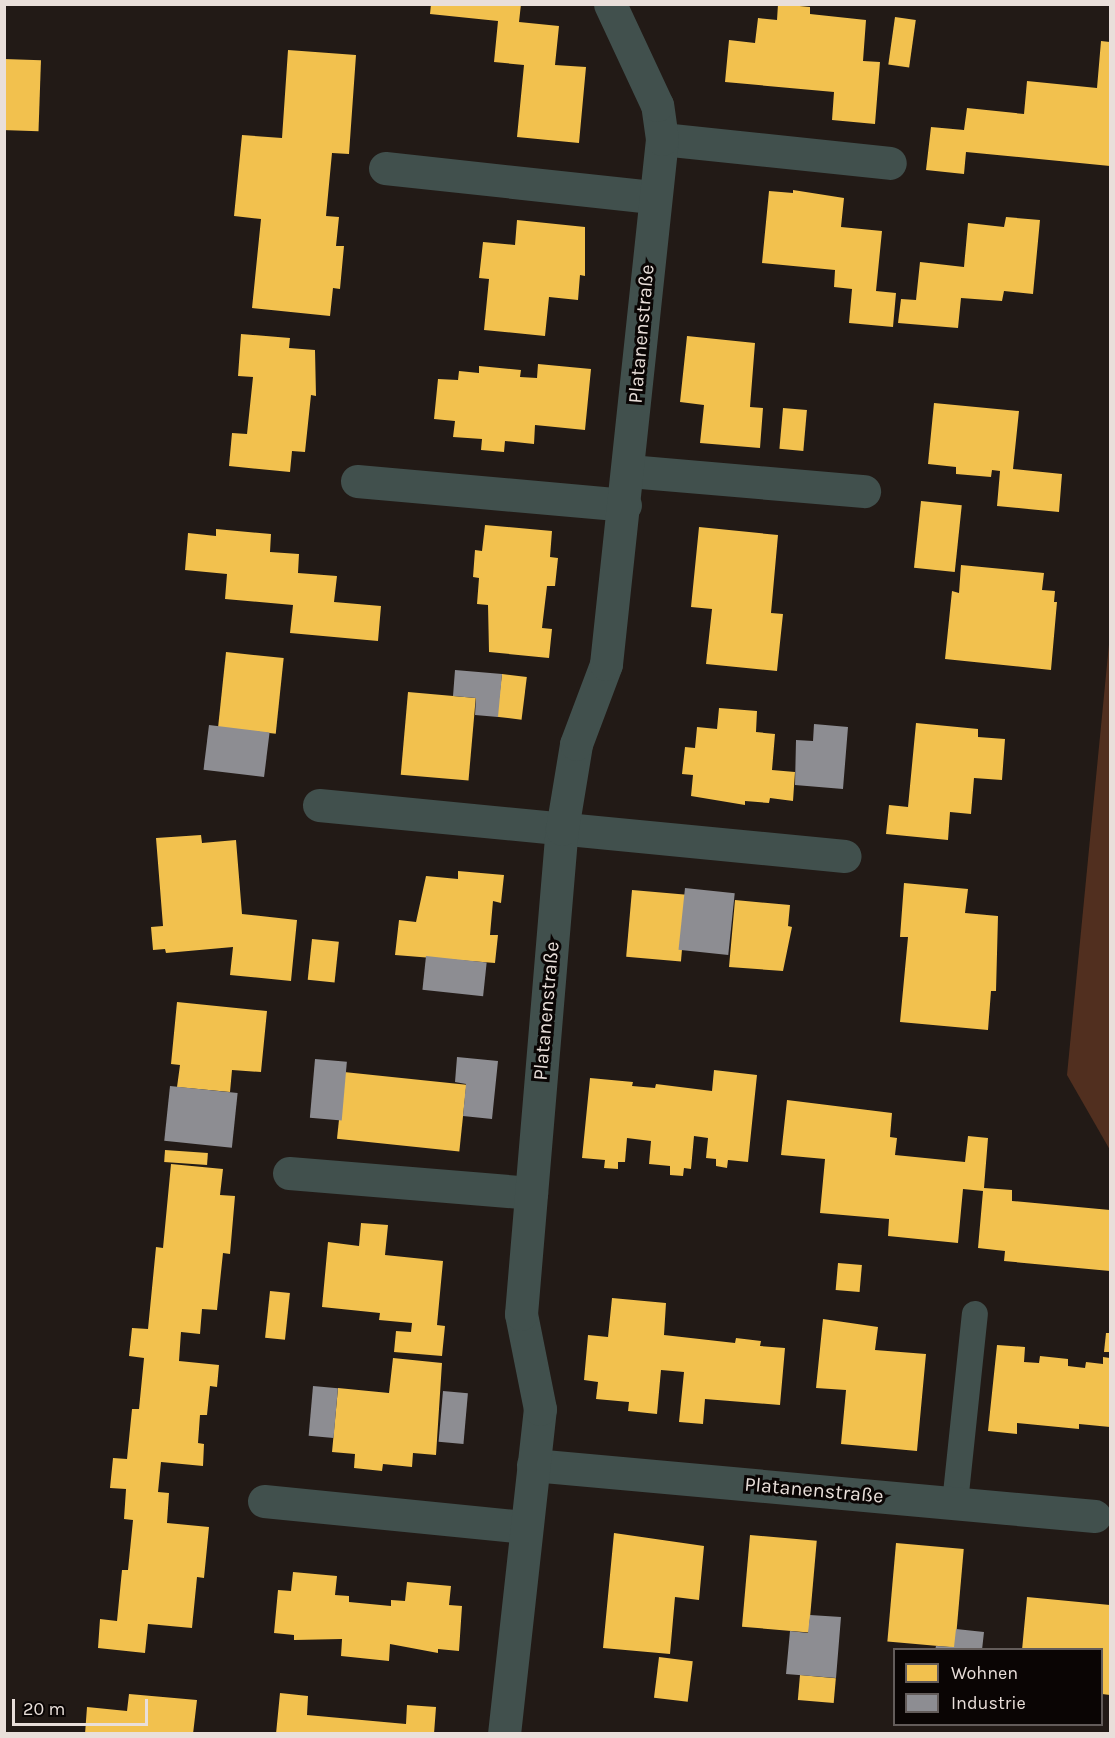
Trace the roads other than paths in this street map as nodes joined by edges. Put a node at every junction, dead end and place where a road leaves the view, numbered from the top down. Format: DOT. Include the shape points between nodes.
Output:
graph roads {
  1 [pos="610,4"];
  2 [pos="662,139"];
  3 [pos="890,163"];
  4 [pos="385,168"];
  5 [pos="654,197"];
  6 [pos="629,471"];
  7 [pos="357,481"];
  8 [pos="864,492"];
  9 [pos="625,505"];
  10 [pos="319,805"];
  11 [pos="562,829"];
  12 [pos="845,856"];
  13 [pos="289,1173"];
  14 [pos="531,1193"];
  15 [pos="975,1314"];
  16 [pos="533,1465"];
  17 [pos="264,1501"];
  18 [pos="955,1503"];
  19 [pos="1095,1516"];
  20 [pos="525,1527"];
  21 [pos="504,1734"];
  1 -- 2 [label="street, Platanenstraße" via="657,105"];
  2 -- 3 [label="street"];
  2 -- 5 [label="street, Platanenstraße"];
  4 -- 5 [label="street"];
  5 -- 6 [label="street, Platanenstraße"];
  6 -- 8 [label="street"];
  6 -- 9 [label="street, Platanenstraße"];
  7 -- 9 [label="street"];
  9 -- 11 [label="street, Platanenstraße" via="606,664 576,744"];
  10 -- 11 [label="street"];
  11 -- 12 [label="street"];
  11 -- 14 [label="street, Platanenstraße"];
  13 -- 14 [label="street"];
  14 -- 16 [label="street, Platanenstraße" via="521,1314 540,1409"];
  15 -- 18 [label="lane"];
  16 -- 18 [label="street, Platanenstraße"];
  16 -- 20 [label="street, Platanenstraße"];
  17 -- 20 [label="street"];
  18 -- 19 [label="street, Platanenstraße"];
  20 -- 21 [label="street, Platanenstraße"];
}
